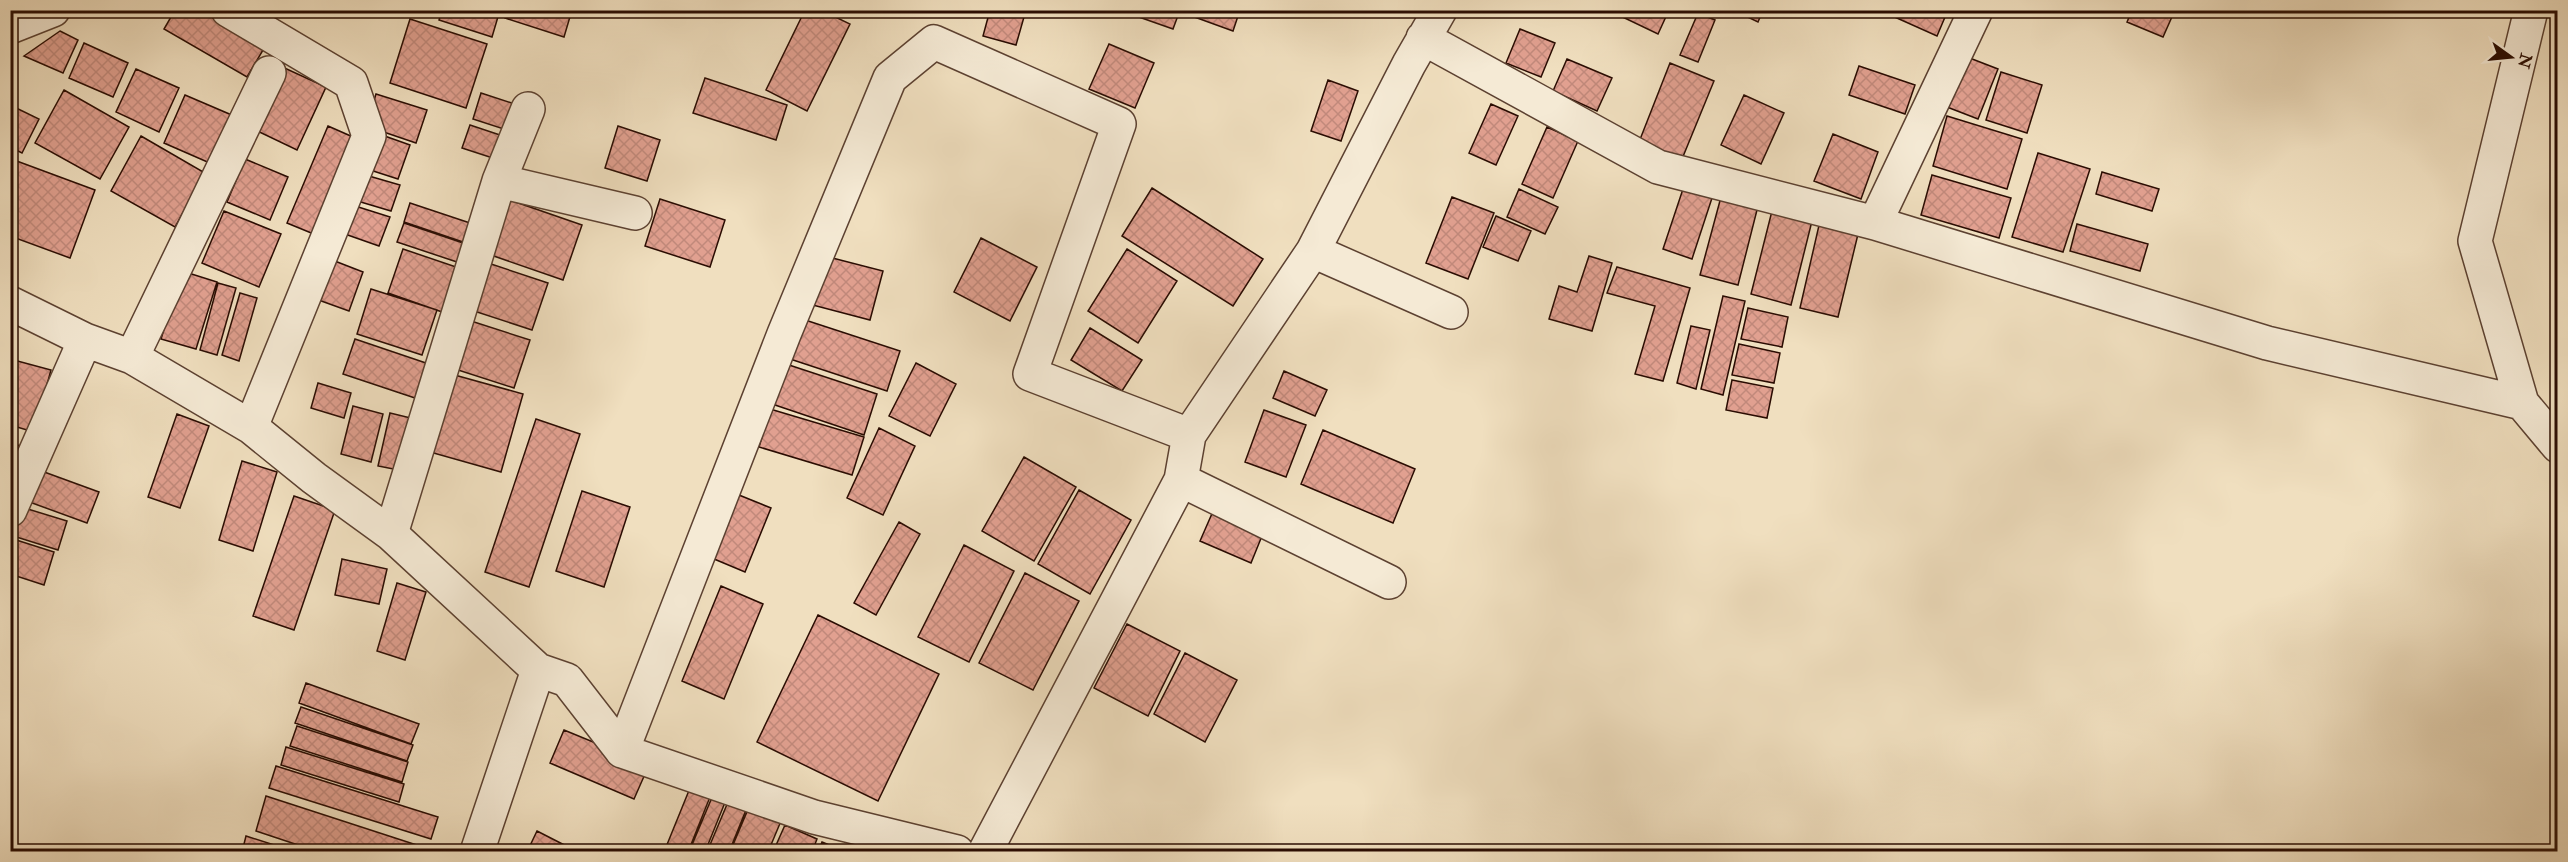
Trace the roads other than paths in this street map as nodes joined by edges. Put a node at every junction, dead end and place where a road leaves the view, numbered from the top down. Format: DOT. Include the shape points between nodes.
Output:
graph roads {
  1 [pos="53,10"];
  2 [pos="228,10"];
  3 [pos="1440,10"];
  4 [pos="1976,10"];
  5 [pos="2531,10"];
  6 [pos="10,27"];
  7 [pos="1423,38"];
  8 [pos="269,73"];
  9 [pos="528,109"];
  10 [pos="499,181"];
  11 [pos="635,213"];
  12 [pos="1875,223"];
  13 [pos="1313,251"];
  14 [pos="10,303"];
  15 [pos="1451,312"];
  16 [pos="85,340"];
  17 [pos="132,357"];
  18 [pos="2522,403"];
  19 [pos="251,427"];
  20 [pos="1189,435"];
  21 [pos="2558,446"];
  22 [pos="1180,480"];
  23 [pos="10,510"];
  24 [pos="391,534"];
  25 [pos="1389,582"];
  26 [pos="538,670"];
  27 [pos="622,751"];
  28 [pos="477,852"];
  29 [pos="957,852"];
  30 [pos="985,852"];
  1 -- 6 [label="street"];
  2 -- 19 [label="street" via="351,83 369,136"];
  3 -- 7 [label="street"];
  4 -- 12 [label="street"];
  5 -- 18 [label="street" via="2475,241"];
  7 -- 12 [label="street" via="1658,167"];
  7 -- 13 [label="street"];
  8 -- 17 [label="street"];
  9 -- 10 [label="street"];
  10 -- 11 [label="street"];
  10 -- 24 [label="street"];
  12 -- 18 [label="street" via="2267,343"];
  13 -- 15 [label="street"];
  13 -- 20 [label="street"];
  14 -- 16 [label="street"];
  16 -- 17 [label="street"];
  16 -- 23 [label="street"];
  17 -- 19 [label="street"];
  18 -- 21 [label="street"];
  19 -- 24 [label="street"];
  20 -- 22 [label="street"];
  20 -- 27 [label="street" via="1030,375 1119,124 934,42 890,78 784,334"];
  22 -- 25 [label="street"];
  22 -- 30 [label="street"];
  24 -- 26 [label="street"];
  26 -- 27 [label="street" via="567,680"];
  26 -- 28 [label="street"];
  27 -- 29 [label="street" via="814,817"];
}
